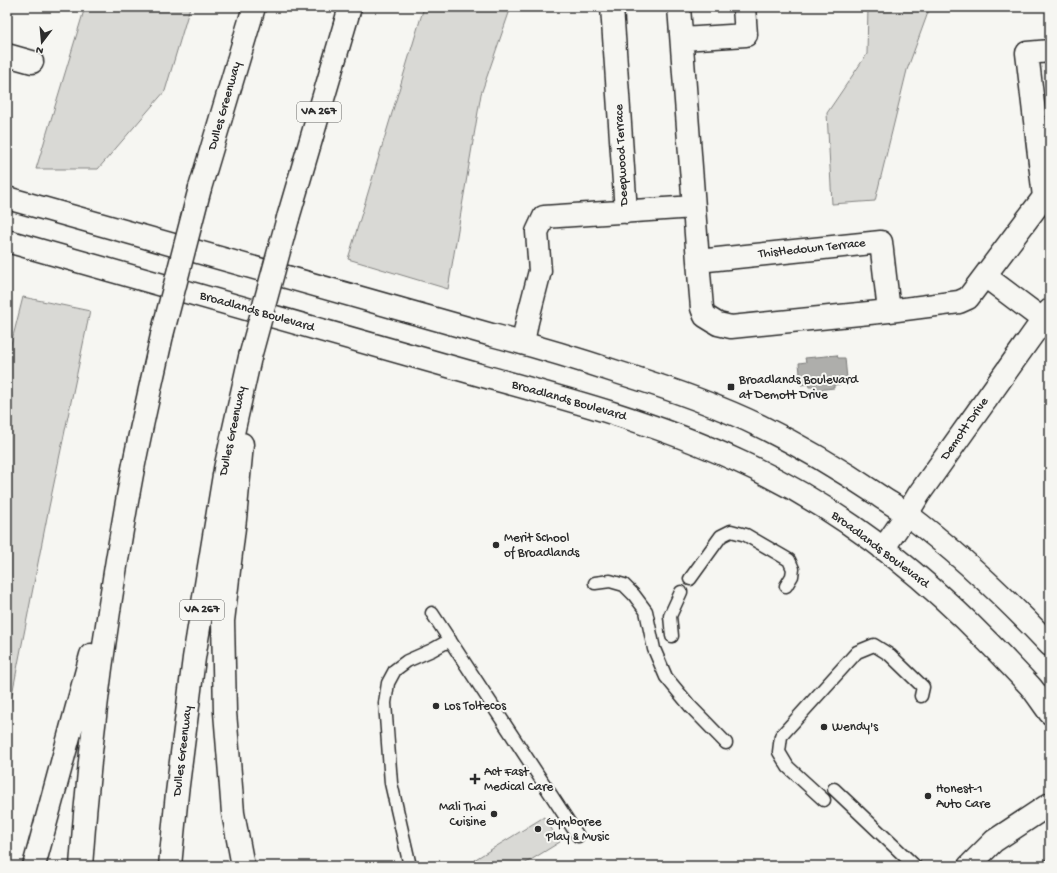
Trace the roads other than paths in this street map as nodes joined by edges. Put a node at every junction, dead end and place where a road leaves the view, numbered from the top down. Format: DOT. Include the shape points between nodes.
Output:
graph roads {
  1 [pos="254,7"];
  2 [pos="350,7"];
  3 [pos="612,7"];
  4 [pos="680,7"];
  5 [pos="744,7"];
  6 [pos="682,40"];
  7 [pos="1050,51"];
  8 [pos="7,55"];
  9 [pos="32,62"];
  10 [pos="1047,193"];
  11 [pos="7,198"];
  12 [pos="694,207"];
  13 [pos="626,212"];
  14 [pos="7,241"];
  15 [pos="698,261"];
  16 [pos="985,276"];
  17 [pos="889,311"];
  18 [pos="1048,318"];
  19 [pos="523,343"];
  20 [pos="250,357"];
  21 [pos="907,514"];
  22 [pos="883,549"];
  23 [pos="116,566"];
  24 [pos="690,579"];
  25 [pos="595,583"];
  26 [pos="786,586"];
  27 [pos="681,592"];
  28 [pos="432,613"];
  29 [pos="672,636"];
  30 [pos="450,640"];
  31 [pos="1050,645"];
  32 [pos="921,696"];
  33 [pos="1050,712"];
  34 [pos="726,743"];
  35 [pos="834,789"];
  36 [pos="824,800"];
  37 [pos="1050,804"];
  38 [pos="578,836"];
  39 [pos="34,866"];
  40 [pos="81,866"];
  41 [pos="170,866"];
  42 [pos="242,866"];
  43 [pos="410,866"];
  44 [pos="915,866"];
  45 [pos="969,866"];
  1 -- 23 [label="main road, Dulles Greenway, bridge" via="200,188 162,335 132,472"];
  2 -- 20 [label="main road, Dulles Greenway / VA 267, bridge"];
  3 -- 13 [label="main road, Deepwood Terrace"];
  4 -- 6 [label="main road"];
  5 -- 6 [label="main road" via="746,35"];
  6 -- 12 [label="main road"];
  7 -- 10 [label="main road" via="1028,53"];
  8 -- 9 [label="main road"];
  10 -- 16 [label="main road"];
  11 -- 19 [label="main road"];
  12 -- 13 [label="main road"];
  12 -- 15 [label="main road"];
  13 -- 19 [label="main road, Deepwood Terrace" via="544,217 537,232 540,272"];
  14 -- 22 [label="main road, Broadlands Boulevard" via="618,415 736,460 782,483 828,510"];
  15 -- 17 [label="main road" via="702,308 705,316 718,324 731,327"];
  15 -- 17 [label="main road, Thistledown Terrace" via="881,242"];
  16 -- 17 [label="main road" via="968,298 959,302"];
  16 -- 18 [label="main road"];
  18 -- 21 [label="main road, Demott Drive"];
  19 -- 21 [label="main road" via="661,386 760,426 808,451"];
  20 -- 41 [label="main road, Dulles Greenway / VA 267" via="224,469 194,658"];
  20 -- 42 [label="main road" via="224,621 228,758 233,813"];
  21 -- 22 [label="main road, Demott Drive"];
  21 -- 31 [label="main road" via="982,577"];
  22 -- 33 [label="main road, Broadlands Boulevard" via="963,616 1031,687"];
  23 -- 39 [label="main road"];
  23 -- 40 [label="main road, Dulles Greenway" via="96,708"];
  24 -- 26 [label="lane" via="721,536 731,531 746,535 790,560 792,576"];
  25 -- 34 [label="lane" via="610,581 624,585 634,595 646,611 654,649 666,677"];
  27 -- 29 [label="lane" via="670,616"];
  28 -- 30 [label="lane"];
  30 -- 38 [label="lane"];
  30 -- 43 [label="lane" via="407,661 396,670 388,683 386,703 391,783"];
  32 -- 36 [label="lane" via="923,686 890,654 874,645 857,652 781,736 779,752 788,766"];
  35 -- 44 [label="lane"];
  37 -- 45 [label="main road" via="994,842"];
}
